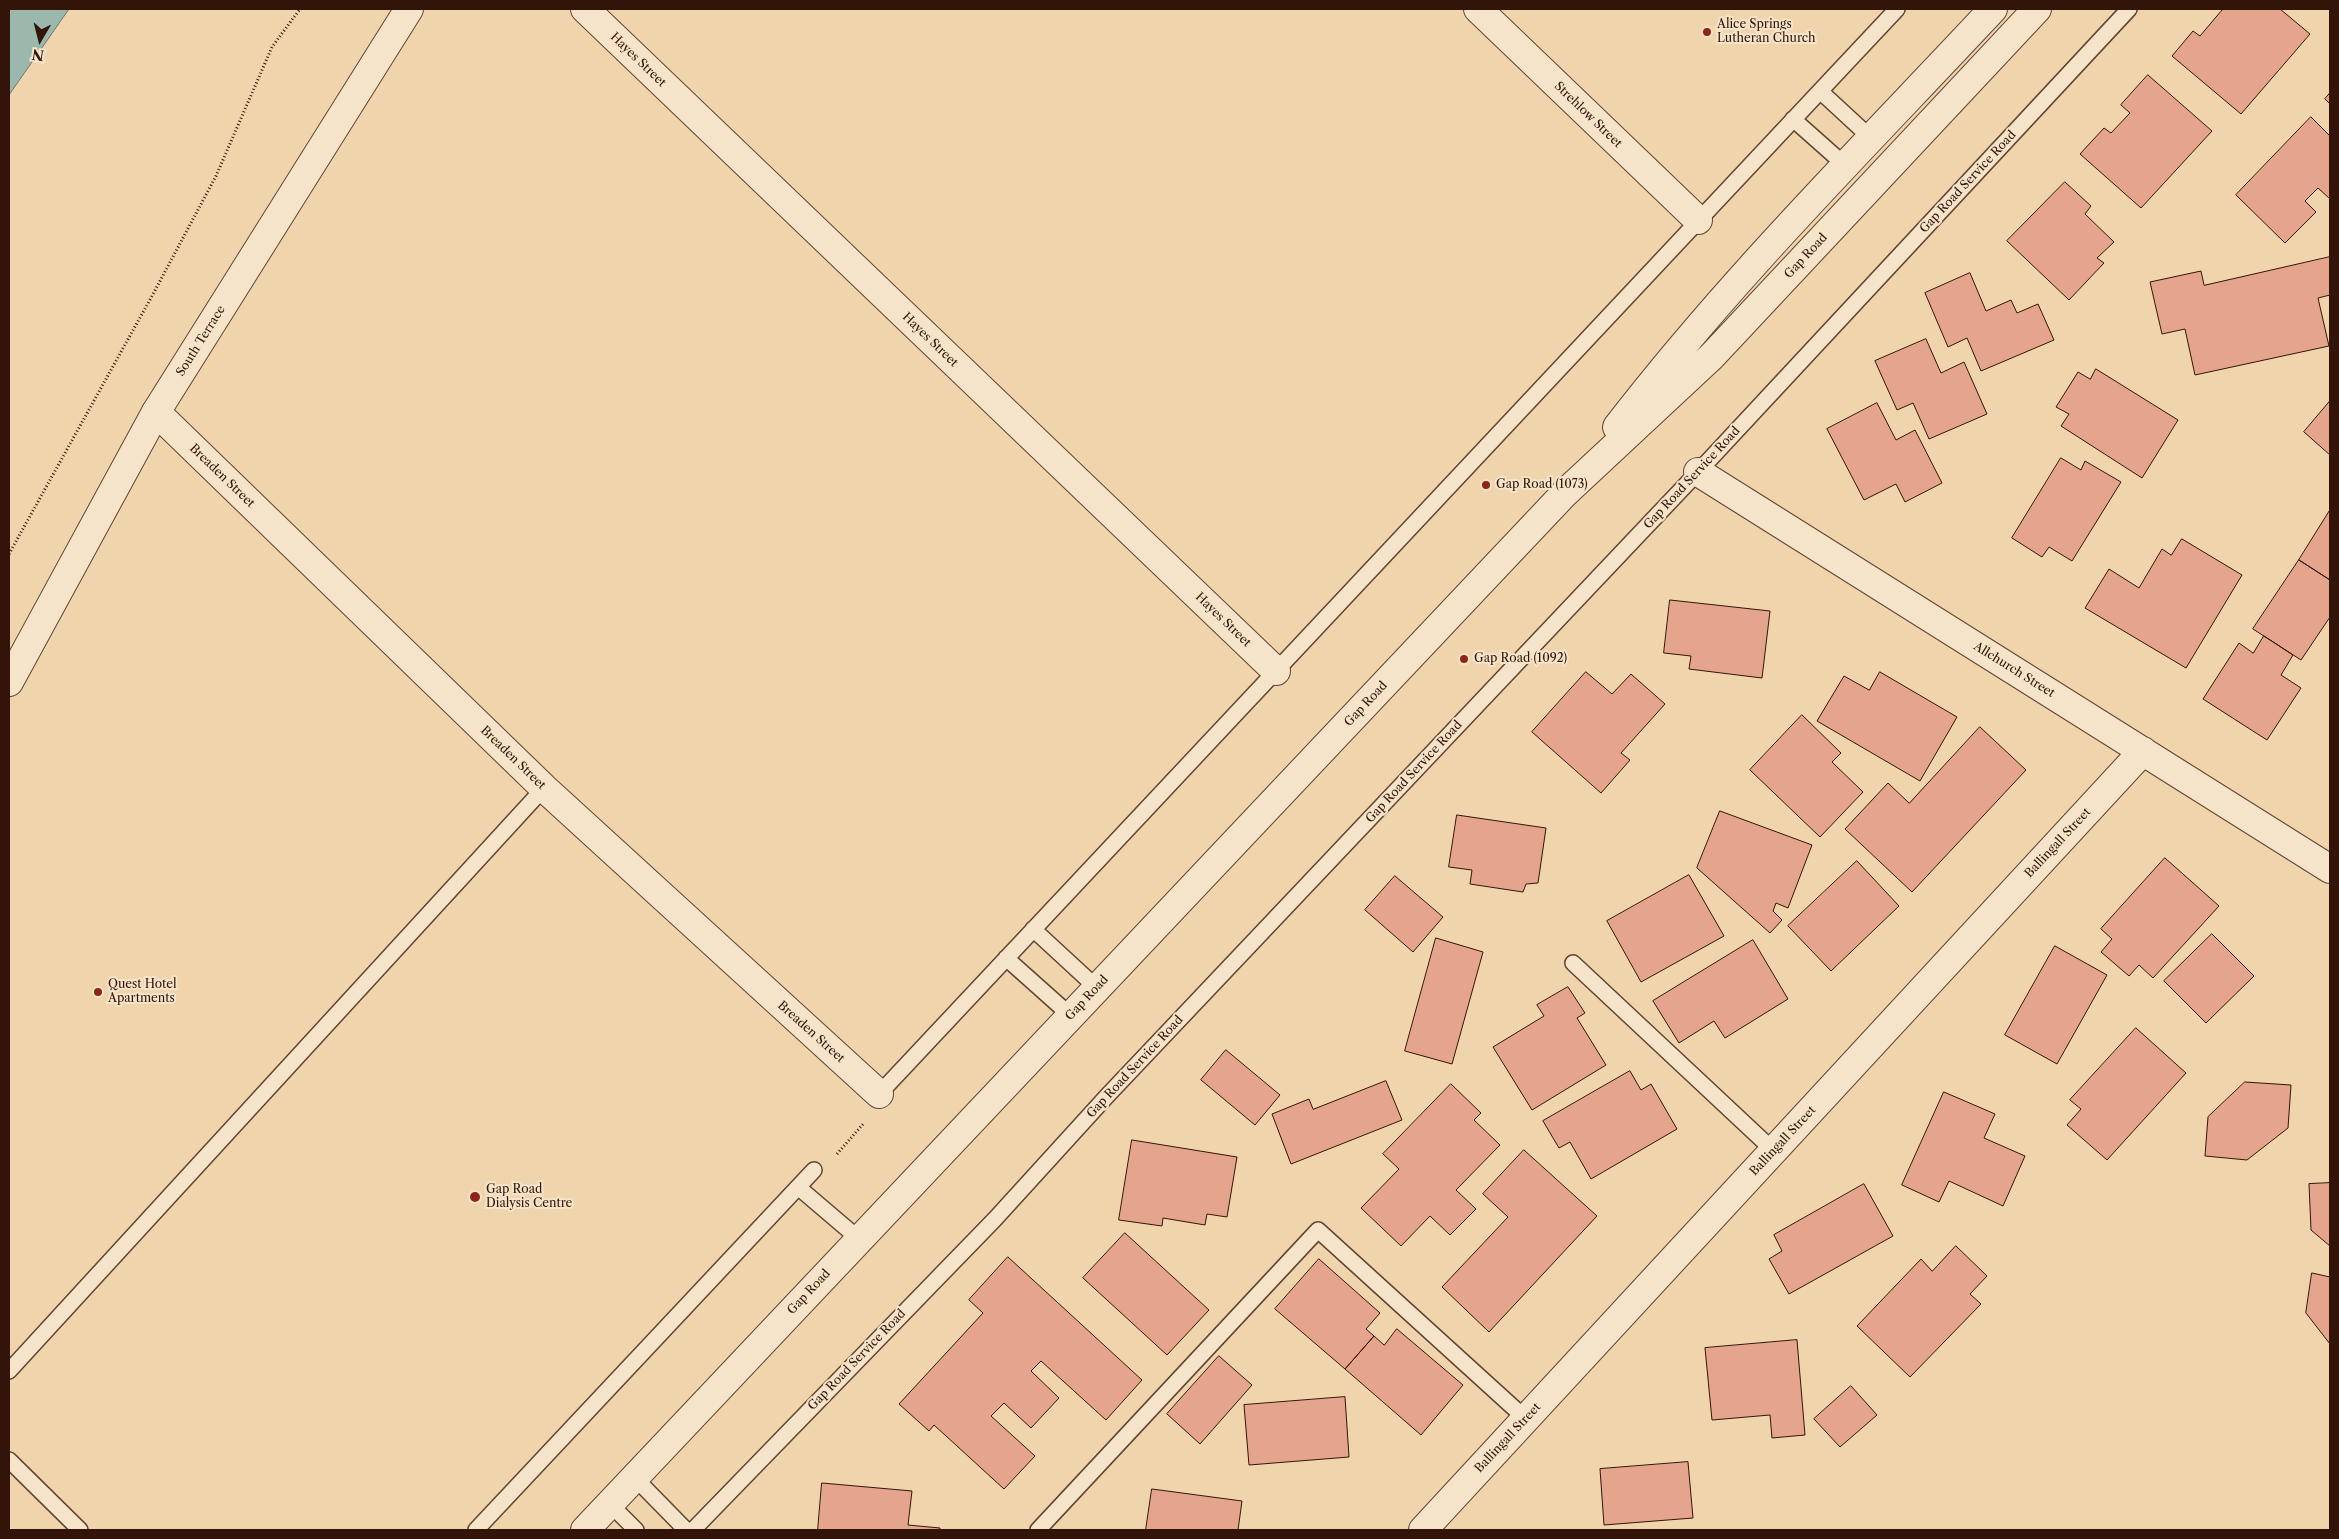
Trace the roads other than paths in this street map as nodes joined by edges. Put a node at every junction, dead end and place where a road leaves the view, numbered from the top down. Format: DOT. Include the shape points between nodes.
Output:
graph roads {
  1 [pos="410,9"];
  2 [pos="585,9"];
  3 [pos="1478,9"];
  4 [pos="1897,9"];
  5 [pos="1993,9"];
  6 [pos="2037,9"];
  7 [pos="2129,9"];
  8 [pos="1820,91"];
  9 [pos="1793,119"];
  10 [pos="1872,138"];
  11 [pos="1896,159"];
  12 [pos="1846,166"];
  13 [pos="1870,188"];
  14 [pos="1698,220"];
  15 [pos="156,412"];
  16 [pos="1698,472"];
  17 [pos="1565,493"];
  18 [pos="1276,671"];
  19 [pos="9,682"];
  20 [pos="2143,751"];
  21 [pos="544,788"];
  22 [pos="2330,869"];
  23 [pos="1033,930"];
  24 [pos="1006,958"];
  25 [pos="1573,963"];
  26 [pos="1097,988"];
  27 [pos="1071,1016"];
  28 [pos="879,1094"];
  29 [pos="1774,1151"];
  30 [pos="814,1170"];
  31 [pos="798,1187"];
  32 [pos="859,1239"];
  33 [pos="9,1371"];
  34 [pos="1526,1419"];
  35 [pos="9,1460"];
  36 [pos="634,1477"];
  37 [pos="609,1502"];
  38 [pos="80,1530"];
  39 [pos="476,1530"];
  40 [pos="577,1530"];
  41 [pos="585,1530"];
  42 [pos="636,1530"];
  43 [pos="686,1530"];
  44 [pos="693,1530"];
  45 [pos="1038,1530"];
  46 [pos="1423,1530"];
  1 -- 15 [label="street, South Terrace"];
  2 -- 18 [label="street, Hayes Street"];
  3 -- 14 [label="street, Strehlow Street"];
  4 -- 8 [label="lane"];
  5 -- 10 [label="street, Gap Road"];
  6 -- 11 [label="street, Gap Road"];
  7 -- 16 [label="lane, Gap Road Service Road"];
  8 -- 9 [label="lane"];
  8 -- 10 [label="lane"];
  9 -- 12 [label="lane"];
  9 -- 14 [label="lane"];
  10 -- 11 [label="street"];
  10 -- 12 [label="street, Gap Road"];
  11 -- 13 [label="street, Gap Road"];
  12 -- 13 [label="street"];
  12 -- 17 [label="street, Gap Road" via="1665,364"];
  13 -- 17 [label="street, Gap Road" via="1712,356"];
  14 -- 18 [label="lane"];
  15 -- 19 [label="street, South Terrace"];
  15 -- 21 [label="street, Breaden Street"];
  16 -- 20 [label="street, Allchurch Street"];
  16 -- 44 [label="lane, Gap Road Service Road" via="1107,1096 995,1219"];
  17 -- 26 [label="street, Gap Road"];
  18 -- 23 [label="lane"];
  20 -- 22 [label="street, Allchurch Street"];
  20 -- 29 [label="street, Ballingall Street"];
  21 -- 28 [label="street, Breaden Street"];
  21 -- 33 [label="lane"];
  23 -- 24 [label="lane"];
  23 -- 26 [label="lane"];
  24 -- 27 [label="lane"];
  24 -- 28 [label="lane"];
  25 -- 29 [label="lane"];
  26 -- 27 [label="street, Gap Road"];
  27 -- 32 [label="street, Gap Road"];
  29 -- 34 [label="street, Ballingall Street"];
  30 -- 31 [label="lane"];
  31 -- 32 [label="lane"];
  31 -- 39 [label="lane"];
  32 -- 36 [label="street, Gap Road"];
  34 -- 45 [label="lane" via="1318,1230"];
  34 -- 46 [label="street, Ballingall Street"];
  35 -- 38 [label="lane"];
  36 -- 37 [label="street, Gap Road"];
  36 -- 43 [label="lane"];
  37 -- 40 [label="street, Gap Road"];
  37 -- 41 [label="street, Gap Road"];
  37 -- 42 [label="lane"];
}
